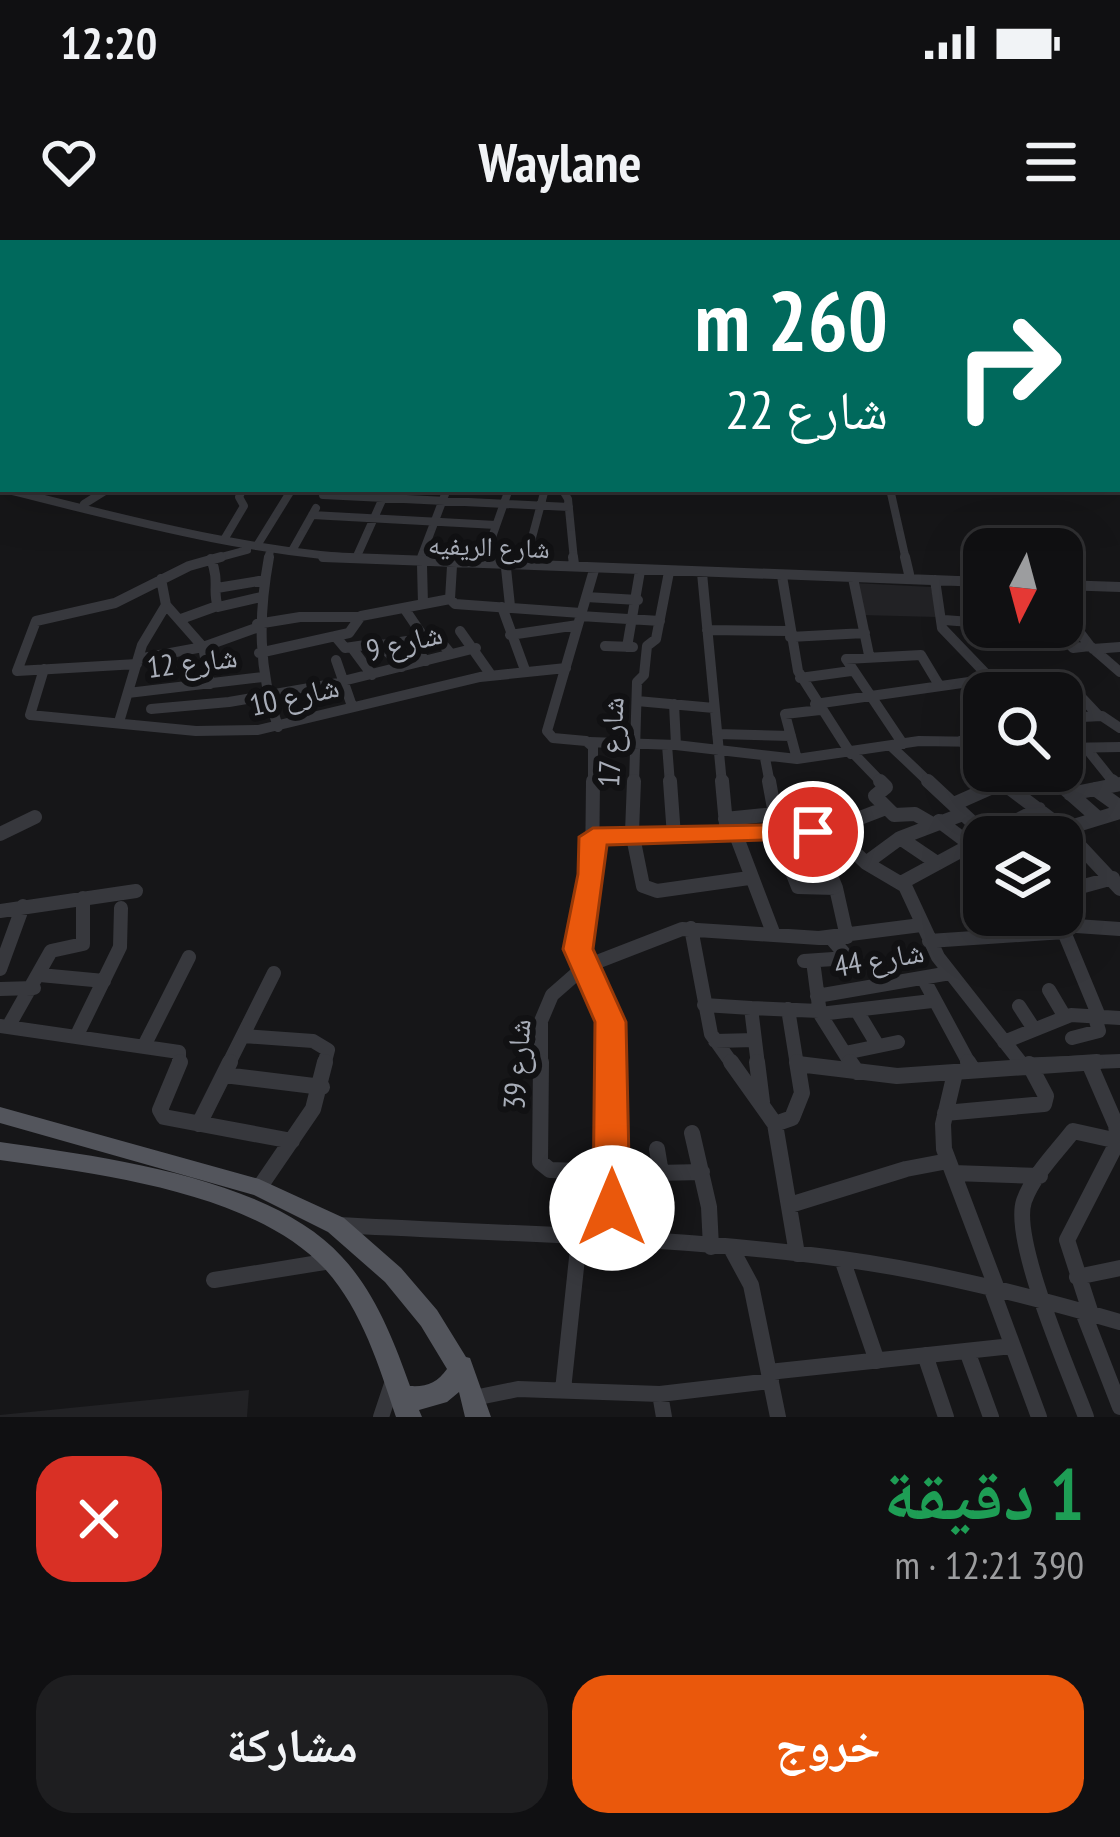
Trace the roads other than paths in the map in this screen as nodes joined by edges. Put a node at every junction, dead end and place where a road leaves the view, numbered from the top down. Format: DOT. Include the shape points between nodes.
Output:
graph roads {
  1 [pos="28,492"];
  2 [pos="38,492"];
  3 [pos="103,492"];
  4 [pos="242,492"];
  5 [pos="290,492"];
  6 [pos="325,492"];
  7 [pos="446,492"];
  8 [pos="508,492"];
  9 [pos="544,492"];
  10 [pos="564,492"];
  11 [pos="891,492"];
  12 [pos="385,493"];
  13 [pos="443,501"];
  14 [pos="84,504"];
  15 [pos="504,504"];
  16 [pos="540,506"];
  17 [pos="569,507"];
  18 [pos="312,515"];
  19 [pos="374,518"];
  20 [pos="435,522"];
  21 [pos="496,525"];
  22 [pos="166,528"];
  23 [pos="225,538"];
  24 [pos="256,546"];
  25 [pos="293,549"];
  26 [pos="270,551"];
  27 [pos="356,556"];
  28 [pos="211,559"];
  29 [pos="484,561"];
  30 [pos="421,562"];
  31 [pos="525,562"];
  32 [pos="452,566"];
  33 [pos="577,566"];
  34 [pos="506,568"];
  35 [pos="594,570"];
  36 [pos="640,572"];
  37 [pos="669,572"];
  38 [pos="702,573"];
  39 [pos="909,574"];
  40 [pos="782,576"];
  41 [pos="853,578"];
  42 [pos="963,578"];
  43 [pos="160,579"];
  44 [pos="963,579"];
  45 [pos="265,580"];
  46 [pos="935,580"];
  47 [pos="1083,583"];
  48 [pos="1120,584"];
  49 [pos="217,588"];
  50 [pos="261,597"];
  51 [pos="586,597"];
  52 [pos="451,599"];
  53 [pos="638,601"];
  54 [pos="423,604"];
  55 [pos="166,605"];
  56 [pos="217,606"];
  57 [pos="506,606"];
  58 [pos="404,608"];
  59 [pos="380,613"];
  60 [pos="358,617"];
  61 [pos="580,618"];
  62 [pos="181,619"];
  63 [pos="633,619"];
  64 [pos="944,620"];
  65 [pos="660,621"];
  66 [pos="963,621"];
  67 [pos="257,626"];
  68 [pos="707,630"];
  69 [pos="460,632"];
  70 [pos="865,633"];
  71 [pos="281,634"];
  72 [pos="789,634"];
  73 [pos="509,635"];
  74 [pos="335,636"];
  75 [pos="1083,636"];
  76 [pos="395,641"];
  77 [pos="381,645"];
  78 [pos="605,646"];
  79 [pos="203,647"];
  80 [pos="288,647"];
  81 [pos="627,647"];
  82 [pos="1120,647"];
  83 [pos="352,648"];
  84 [pos="476,648"];
  85 [pos="646,648"];
  86 [pos="1083,648"];
  87 [pos="1092,648"];
  88 [pos="259,653"];
  89 [pos="451,654"];
  90 [pos="869,656"];
  91 [pos="336,660"];
  92 [pos="137,661"];
  93 [pos="422,662"];
  94 [pos="1114,662"];
  95 [pos="402,667"];
  96 [pos="566,668"];
  97 [pos="44,669"];
  98 [pos="524,670"];
  99 [pos="851,671"];
  100 [pos="984,672"];
  101 [pos="1120,672"];
  102 [pos="372,675"];
  103 [pos="491,675"];
  104 [pos="262,677"];
  105 [pos="800,678"];
  106 [pos="343,682"];
  107 [pos="963,682"];
  108 [pos="210,684"];
  109 [pos="939,685"];
  110 [pos="435,687"];
  111 [pos="157,691"];
  112 [pos="128,692"];
  113 [pos="267,696"];
  114 [pos="869,696"];
  115 [pos="1083,699"];
  116 [pos="637,701"];
  117 [pos="674,704"];
  118 [pos="352,706"];
  119 [pos="817,707"];
  120 [pos="714,708"];
  121 [pos="151,709"];
  122 [pos="1098,715"];
  123 [pos="1083,716"];
  124 [pos="119,722"];
  125 [pos="146,725"];
  126 [pos="278,727"];
  127 [pos="1120,728"];
  128 [pos="717,734"];
  129 [pos="791,736"];
  130 [pos="961,741"];
  131 [pos="590,742"];
  132 [pos="963,743"];
  133 [pos="634,744"];
  134 [pos="672,745"];
  135 [pos="897,745"];
  136 [pos="1120,748"];
  137 [pos="1083,749"];
  138 [pos="1087,749"];
  139 [pos="718,751"];
  140 [pos="853,754"];
  141 [pos="765,758"];
  142 [pos="797,759"];
  143 [pos="1118,785"];
  144 [pos="1095,789"];
  145 [pos="986,792"];
  146 [pos="1012,792"];
  147 [pos="1070,794"];
  148 [pos="886,808"];
  149 [pos="958,809"];
  150 [pos="1039,809"];
  151 [pos="1120,809"];
  152 [pos="964,816"];
  153 [pos="1025,816"];
  154 [pos="1048,816"];
  155 [pos="35,818"];
  156 [pos="1098,818"];
  157 [pos="725,819"];
  158 [pos="936,823"];
  159 [pos="1083,823"];
  160 [pos="831,830"];
  161 [pos="813,832"];
  162 [pos="963,832"];
  163 [pos="0,834"];
  164 [pos="777,834"];
  165 [pos="674,836"];
  166 [pos="732,836"];
  167 [pos="593,837"];
  168 [pos="632,837"];
  169 [pos="900,838"];
  170 [pos="1083,848"];
  171 [pos="963,849"];
  172 [pos="866,863"];
  173 [pos="937,863"];
  174 [pos="749,878"];
  175 [pos="1117,882"];
  176 [pos="901,883"];
  177 [pos="836,888"];
  178 [pos="1083,888"];
  179 [pos="136,891"];
  180 [pos="83,898"];
  181 [pos="23,906"];
  182 [pos="121,908"];
  183 [pos="0,911"];
  184 [pos="921,925"];
  185 [pos="1083,926"];
  186 [pos="691,928"];
  187 [pos="1120,929"];
  188 [pos="774,934"];
  189 [pos="968,936"];
  190 [pos="1066,936"];
  191 [pos="839,937"];
  192 [pos="929,941"];
  193 [pos="189,957"];
  194 [pos="584,967"];
  195 [pos="0,969"];
  196 [pos="274,973"];
  197 [pos="950,973"];
  198 [pos="923,978"];
  199 [pos="104,981"];
  200 [pos="37,982"];
  201 [pos="880,986"];
  202 [pos="0,988"];
  203 [pos="1048,990"];
  204 [pos="846,992"];
  205 [pos="932,1001"];
  206 [pos="704,1005"];
  207 [pos="1019,1006"];
  208 [pos="751,1007"];
  209 [pos="819,1007"];
  210 [pos="888,1007"];
  211 [pos="788,1010"];
  212 [pos="856,1011"];
  213 [pos="1096,1014"];
  214 [pos="1065,1017"];
  215 [pos="1120,1018"];
  216 [pos="4,1026"];
  217 [pos="1034,1029"];
  218 [pos="77,1035"];
  219 [pos="244,1036"];
  220 [pos="1072,1038"];
  221 [pos="755,1040"];
  222 [pos="715,1041"];
  223 [pos="898,1042"];
  224 [pos="1004,1042"];
  225 [pos="145,1044"];
  226 [pos="878,1046"];
  227 [pos="845,1053"];
  228 [pos="1120,1061"];
  229 [pos="797,1064"];
  230 [pos="1026,1064"];
  231 [pos="1090,1065"];
  232 [pos="964,1071"];
  233 [pos="857,1072"];
  234 [pos="224,1075"];
  235 [pos="322,1087"];
  236 [pos="762,1103"];
  237 [pos="1114,1109"];
  238 [pos="945,1113"];
  239 [pos="0,1115"];
  240 [pos="199,1124"];
  241 [pos="775,1124"];
  242 [pos="46,1126"];
  243 [pos="0,1128"];
  244 [pos="692,1133"];
  245 [pos="292,1141"];
  246 [pos="1118,1141"];
  247 [pos="657,1149"];
  248 [pos="0,1151"];
  249 [pos="950,1167"];
  250 [pos="702,1172"];
  251 [pos="612,1173"];
  252 [pos="661,1173"];
  253 [pos="1040,1177"];
  254 [pos="259,1188"];
  255 [pos="790,1205"];
  256 [pos="336,1225"];
  257 [pos="578,1239"];
  258 [pos="611,1241"];
  259 [pos="711,1247"];
  260 [pos="731,1248"];
  261 [pos="797,1254"];
  262 [pos="842,1259"];
  263 [pos="332,1261"];
  264 [pos="1120,1268"];
  265 [pos="1077,1277"];
  266 [pos="214,1280"];
  267 [pos="994,1288"];
  268 [pos="1045,1301"];
  269 [pos="1087,1313"];
  270 [pos="1120,1322"];
  271 [pos="1012,1346"];
  272 [pos="967,1351"];
  273 [pos="925,1355"];
  274 [pos="877,1360"];
  275 [pos="461,1366"];
  276 [pos="770,1377"];
  277 [pos="562,1390"];
  278 [pos="660,1394"];
  279 [pos="402,1396"];
  280 [pos="476,1407"];
  281 [pos="1120,1407"];
  282 [pos="381,1417"];
  283 [pos="664,1417"];
  284 [pos="778,1417"];
  285 [pos="946,1417"];
  286 [pos="991,1417"];
  287 [pos="1039,1417"];
  288 [pos="1086,1417"];
  1 -- 22 [label="street, شارع الريفيه"];
  2 -- 14 [label="street, شارع الريفيه"];
  3 -- 14 [label="street"];
  4 -- 23 [label="street" via="244,506"];
  5 -- 24 [label="street"];
  6 -- 12 [label="street"];
  6 -- 18 [label="street"];
  7 -- 13 [label="street"];
  8 -- 15 [label="street"];
  9 -- 16 [label="street"];
  10 -- 17 [label="street"];
  11 -- 39 [label="street"];
  12 -- 13 [label="street"];
  12 -- 19 [label="street"];
  13 -- 15 [label="street"];
  13 -- 20 [label="street"];
  14 -- 22 [label="street, شارع الريفيه"];
  15 -- 16 [label="street"];
  15 -- 21 [label="street"];
  16 -- 17 [label="street"];
  16 -- 31 [label="street"];
  17 -- 33 [label="street"];
  18 -- 19 [label="street"];
  18 -- 25 [label="street"];
  19 -- 20 [label="street"];
  19 -- 27 [label="street"];
  20 -- 21 [label="street"];
  20 -- 30 [label="street"];
  21 -- 29 [label="street"];
  22 -- 23 [label="street, شارع الريفيه"];
  22 -- 24 [label="street, شارع الريفيه"];
  23 -- 24 [label="street, شارع الريفيه"];
  24 -- 25 [label="street, شارع الريفيه"];
  24 -- 26 [label="street, شارع الريفيه"];
  24 -- 28 [label="street"];
  25 -- 27 [label="street, شارع الريفيه"];
  26 -- 30 [label="street, شارع الريفيه"];
  26 -- 45 [label="street"];
  27 -- 30 [label="street, شارع الريفيه"];
  28 -- 43 [label="street"];
  28 -- 49 [label="street"];
  29 -- 30 [label="street, شارع الريفيه"];
  29 -- 31 [label="street, شارع الريفيه"];
  30 -- 32 [label="street, شارع الريفيه"];
  30 -- 54 [label="street"];
  31 -- 33 [label="street, شارع الريفيه"];
  32 -- 34 [label="street, شارع الريفيه"];
  32 -- 52 [label="street"];
  33 -- 34 [label="street, شارع الريفيه"];
  33 -- 35 [label="street, شارع الريفيه"];
  33 -- 39 [label="street, شارع الريفيه"];
  34 -- 57 [label="street"];
  35 -- 36 [label="street, شارع الريفيه"];
  35 -- 51 [label="street"];
  36 -- 37 [label="street, شارع الريفيه"];
  36 -- 53 [label="street"];
  37 -- 38 [label="street, شارع الريفيه"];
  37 -- 65 [label="street, شارع 17"];
  38 -- 40 [label="street, شارع الريفيه"];
  38 -- 68 [label="street"];
  39 -- 42 [label="street, شارع الريفيه"];
  40 -- 41 [label="street, شارع الريفيه"];
  40 -- 72 [label="street"];
  41 -- 46 [label="street, شارع الريفيه"];
  41 -- 70 [label="street"];
  43 -- 55 [label="street"];
  43 -- 97 [label="street" via="115,603 36,621 17,671"];
  44 -- 46 [label="street, شارع الريفيه"];
  45 -- 49 [label="street"];
  45 -- 50 [label="street"];
  46 -- 64 [label="street"];
  47 -- 48 [label="street"];
  49 -- 56 [label="street"];
  50 -- 56 [label="street"];
  50 -- 67 [label="street"];
  51 -- 53 [label="street"];
  51 -- 61 [label="street"];
  52 -- 54 [label="street"];
  52 -- 57 [label="street" via="465,607"];
  53 -- 63 [label="street"];
  54 -- 58 [label="street"];
  55 -- 62 [label="street"];
  55 -- 92 [label="street"];
  56 -- 62 [label="street"];
  57 -- 61 [label="street"];
  57 -- 73 [label="street"];
  58 -- 59 [label="street"];
  58 -- 89 [label="street"];
  59 -- 60 [label="street"];
  59 -- 76 [label="street"];
  60 -- 67 [label="street"];
  60 -- 74 [label="street" via="354,631"];
  61 -- 63 [label="street"];
  61 -- 73 [label="street"];
  61 -- 96 [label="street"];
  62 -- 79 [label="street"];
  63 -- 65 [label="street"];
  63 -- 81 [label="street"];
  64 -- 66 [label="street"];
  64 -- 100 [label="street" via="941,628"];
  65 -- 85 [label="street, شارع 17"];
  67 -- 79 [label="street"];
  67 -- 88 [label="street"];
  68 -- 72 [label="street"];
  68 -- 120 [label="street"];
  69 -- 84 [label="street"];
  70 -- 72 [label="street"];
  70 -- 90 [label="street"];
  71 -- 80 [label="street"];
  72 -- 105 [label="street"];
  73 -- 98 [label="street"];
  74 -- 80 [label="street"];
  74 -- 83 [label="street"];
  75 -- 87 [label="street"];
  76 -- 77 [label="street"];
  76 -- 93 [label="street" via="410,643"];
  77 -- 83 [label="street"];
  77 -- 95 [label="street"];
  78 -- 81 [label="street"];
  79 -- 92 [label="street"];
  79 -- 108 [label="street"];
  80 -- 88 [label="street"];
  81 -- 85 [label="street"];
  82 -- 87 [label="street"];
  83 -- 102 [label="street"];
  84 -- 89 [label="street, شارع 9"];
  84 -- 103 [label="street"];
  85 -- 116 [label="street, شارع 17"];
  86 -- 87 [label="street"];
  87 -- 94 [label="street"];
  88 -- 104 [label="street"];
  89 -- 93 [label="street, شارع 9"];
  90 -- 99 [label="street" via="845,658"];
  90 -- 109 [label="street" via="921,655"];
  91 -- 106 [label="street"];
  92 -- 97 [label="street"];
  92 -- 112 [label="street"];
  93 -- 95 [label="street, شارع 9"];
  93 -- 110 [label="street"];
  94 -- 101 [label="street"];
  95 -- 102 [label="street, شارع 9"];
  96 -- 98 [label="street, شارع 10"];
  96 -- 131 [label="street" via="548,734"];
  97 -- 124 [label="street, شارع 10" via="30,715"];
  98 -- 103 [label="street, شارع 10"];
  99 -- 105 [label="street"];
  99 -- 114 [label="street"];
  102 -- 106 [label="street, شارع 9"];
  103 -- 110 [label="street, شارع 10"];
  104 -- 108 [label="street, شارع 12"];
  104 -- 113 [label="street"];
  105 -- 119 [label="street"];
  106 -- 113 [label="street, شارع 9"];
  106 -- 118 [label="street"];
  107 -- 109 [label="street"];
  108 -- 111 [label="street, شارع 12"];
  109 -- 114 [label="street"];
  110 -- 118 [label="street, شارع 10"];
  111 -- 112 [label="street, شارع 12"];
  111 -- 121 [label="street"];
  112 -- 124 [label="street"];
  113 -- 121 [label="street, شارع 9"];
  113 -- 126 [label="street"];
  114 -- 119 [label="street"];
  114 -- 135 [label="street"];
  115 -- 122 [label="street"];
  116 -- 117 [label="street"];
  116 -- 133 [label="street, شارع 17"];
  117 -- 120 [label="street"];
  117 -- 134 [label="street"];
  118 -- 126 [label="street, شارع 10"];
  119 -- 129 [label="street" via="786,712"];
  119 -- 140 [label="street"];
  120 -- 128 [label="street"];
  121 -- 125 [label="street"];
  122 -- 123 [label="street"];
  122 -- 127 [label="street"];
  124 -- 125 [label="street, شارع 10"];
  125 -- 126 [label="street, شارع 10"];
  128 -- 129 [label="street"];
  128 -- 139 [label="street"];
  129 -- 142 [label="street"];
  130 -- 132 [label="street"];
  130 -- 135 [label="street"];
  131 -- 133 [label="street"];
  131 -- 167 [label="street"];
  133 -- 134 [label="street"];
  133 -- 168 [label="street, شارع 17"];
  134 -- 139 [label="street"];
  134 -- 165 [label="street"];
  135 -- 140 [label="street"];
  135 -- 149 [label="street"];
  136 -- 138 [label="street"];
  137 -- 138 [label="street"];
  138 -- 143 [label="street"];
  139 -- 141 [label="street"];
  139 -- 157 [label="street"];
  140 -- 142 [label="street"];
  140 -- 148 [label="street" via="886,787 875,796"];
  141 -- 142 [label="street"];
  141 -- 157 [label="street" via="775,814"];
  143 -- 144 [label="street"];
  144 -- 147 [label="street"];
  144 -- 151 [label="street"];
  145 -- 149 [label="street"];
  146 -- 150 [label="street"];
  147 -- 156 [label="street"];
  148 -- 158 [label="street"];
  148 -- 160 [label="street"];
  149 -- 152 [label="street"];
  149 -- 158 [label="street"];
  150 -- 153 [label="street"];
  150 -- 154 [label="street"];
  151 -- 156 [label="street"];
  155 -- 163 [label="street"];
  156 -- 159 [label="street"];
  157 -- 166 [label="street"];
  158 -- 162 [label="street"];
  158 -- 169 [label="street"];
  160 -- 161 [label="street"];
  160 -- 172 [label="street"];
  161 -- 164 [label="street"];
  161 -- 177 [label="street"];
  164 -- 166 [label="street"];
  164 -- 177 [label="street" via="798,887"];
  165 -- 166 [label="street"];
  165 -- 168 [label="street"];
  166 -- 174 [label="street"];
  167 -- 168 [label="street"];
  167 -- 194 [label="street" via="578,949"];
  168 -- 174 [label="street, شارع 17" via="648,890"];
  169 -- 172 [label="street"];
  169 -- 173 [label="street"];
  170 -- 175 [label="street"];
  171 -- 173 [label="street"];
  172 -- 176 [label="street"];
  173 -- 176 [label="street"];
  174 -- 188 [label="street"];
  175 -- 178 [label="street"];
  176 -- 184 [label="street"];
  177 -- 191 [label="street"];
  179 -- 180 [label="street"];
  180 -- 181 [label="street"];
  180 -- 200 [label="street" via="83,944 53,949"];
  181 -- 183 [label="street"];
  181 -- 195 [label="street"];
  182 -- 199 [label="street" via="120,947"];
  184 -- 191 [label="street, شارع 39"];
  184 -- 192 [label="street"];
  185 -- 187 [label="street"];
  186 -- 188 [label="street, شارع 39"];
  186 -- 194 [label="street, شارع 39"];
  186 -- 206 [label="street"];
  188 -- 191 [label="street, شارع 39"];
  189 -- 192 [label="street"];
  190 -- 213 [label="street"];
  191 -- 209 [label="street" via="848,958 808,961"];
  192 -- 197 [label="street"];
  193 -- 225 [label="street"];
  194 -- 251 [label="street" via="610,1022"];
  194 -- 251 [label="street, شارع 39" via="552,995 541,1021 539,1156 550,1171"];
  196 -- 219 [label="street"];
  197 -- 198 [label="street, شارع 44"];
  197 -- 224 [label="street"];
  198 -- 201 [label="street, شارع 44"];
  198 -- 205 [label="street"];
  199 -- 200 [label="street"];
  199 -- 218 [label="street"];
  200 -- 202 [label="street"];
  200 -- 216 [label="street"];
  201 -- 204 [label="street, شارع 44"];
  201 -- 210 [label="street"];
  203 -- 214 [label="street"];
  204 -- 209 [label="street, شارع 44"];
  204 -- 212 [label="street"];
  205 -- 210 [label="street"];
  205 -- 232 [label="street"];
  206 -- 208 [label="street"];
  206 -- 222 [label="street"];
  207 -- 217 [label="street"];
  208 -- 211 [label="street"];
  208 -- 221 [label="street"];
  209 -- 211 [label="street"];
  209 -- 212 [label="street"];
  209 -- 227 [label="street"];
  210 -- 212 [label="street"];
  211 -- 229 [label="street"];
  212 -- 226 [label="street"];
  213 -- 214 [label="street"];
  213 -- 215 [label="street"];
  213 -- 220 [label="street" via="1099,1030"];
  214 -- 217 [label="street"];
  216 -- 218 [label="street"];
  217 -- 224 [label="street"];
  218 -- 225 [label="street"];
  219 -- 234 [label="street"];
  219 -- 235 [label="street" via="325,1046"];
  221 -- 222 [label="street"];
  221 -- 236 [label="street"];
  222 -- 236 [label="street"];
  223 -- 226 [label="street"];
  224 -- 230 [label="street"];
  225 -- 240 [label="street" via="181,1054 161,1114"];
  226 -- 227 [label="street"];
  227 -- 233 [label="street"];
  228 -- 231 [label="street"];
  229 -- 233 [label="street"];
  229 -- 241 [label="street" via="800,1102 792,1118"];
  230 -- 231 [label="street"];
  230 -- 232 [label="street"];
  230 -- 238 [label="street" via="1044,1104"];
  231 -- 237 [label="street"];
  232 -- 233 [label="street"];
  232 -- 238 [label="street"];
  234 -- 235 [label="street"];
  234 -- 240 [label="street"];
  235 -- 245 [label="street"];
  236 -- 241 [label="street"];
  237 -- 246 [label="street"];
  238 -- 249 [label="street"];
  239 -- 242 [label="main road"];
  240 -- 245 [label="street"];
  241 -- 255 [label="street"];
  242 -- 243 [label="main road"];
  242 -- 254 [label="main road"];
  244 -- 250 [label="street"];
  245 -- 254 [label="street"];
  246 -- 253 [label="street" via="1075,1130"];
  246 -- 265 [label="street" via="1067,1240"];
  247 -- 252 [label="street"];
  248 -- 263 [label="main road" via="252,1208 304,1235"];
  249 -- 253 [label="street"];
  249 -- 255 [label="street" via="901,1166"];
  249 -- 267 [label="street"];
  250 -- 252 [label="street"];
  250 -- 259 [label="street"];
  251 -- 252 [label="street"];
  251 -- 258 [label="street"];
  253 -- 268 [label="street" via="1021,1219"];
  254 -- 256 [label="main road"];
  255 -- 261 [label="street"];
  256 -- 257 [label="street"];
  256 -- 275 [label="main road" via="412,1296"];
  257 -- 258 [label="street"];
  257 -- 277 [label="street"];
  258 -- 259 [label="street"];
  259 -- 260 [label="street"];
  260 -- 261 [label="street"];
  260 -- 276 [label="street" via="751,1285"];
  261 -- 262 [label="street"];
  262 -- 267 [label="street"];
  262 -- 274 [label="street"];
  263 -- 266 [label="street"];
  263 -- 279 [label="main road" via="368,1313"];
  264 -- 265 [label="street"];
  265 -- 269 [label="street"];
  267 -- 268 [label="street"];
  267 -- 271 [label="street"];
  268 -- 269 [label="street"];
  268 -- 288 [label="street"];
  269 -- 270 [label="street"];
  269 -- 281 [label="street"];
  271 -- 272 [label="street"];
  271 -- 287 [label="street"];
  272 -- 273 [label="street"];
  272 -- 286 [label="street"];
  273 -- 274 [label="street"];
  273 -- 285 [label="street"];
  274 -- 276 [label="street"];
  275 -- 279 [label="main road" via="443,1391"];
  275 -- 280 [label="main road"];
  276 -- 278 [label="street"];
  276 -- 284 [label="street"];
  277 -- 278 [label="street"];
  277 -- 280 [label="street" via="518,1389"];
  278 -- 283 [label="street"];
  279 -- 282 [label="street"];
}
